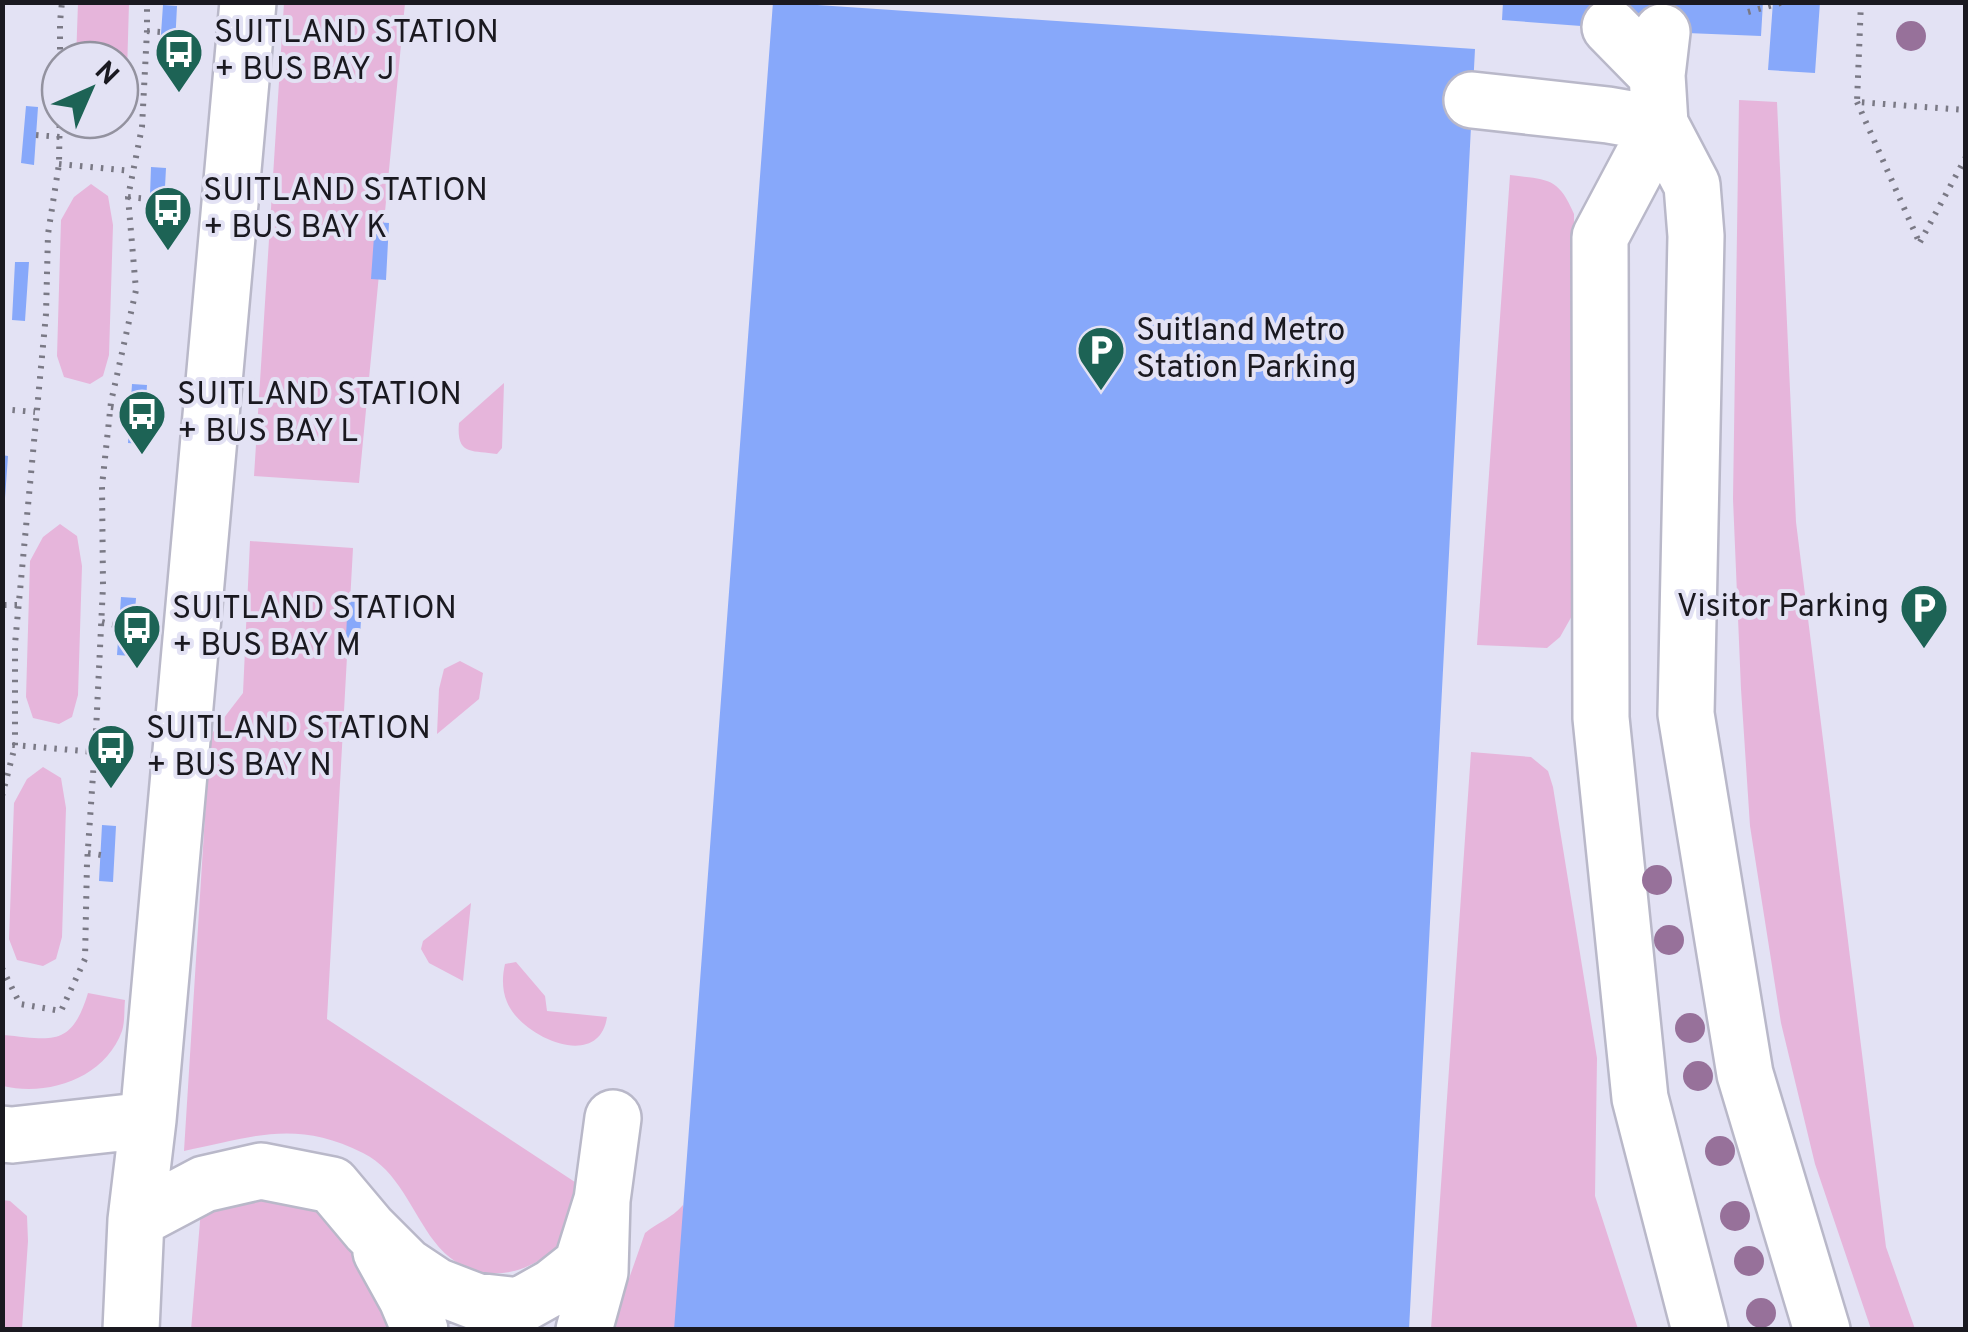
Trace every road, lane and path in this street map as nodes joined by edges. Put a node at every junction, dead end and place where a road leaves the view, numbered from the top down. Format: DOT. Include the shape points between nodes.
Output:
graph roads {
  1 [pos="62,2"];
  2 [pos="146,2"];
  3 [pos="248,2"];
  4 [pos="1784,2"];
  5 [pos="1862,2"];
  6 [pos="1748,12"];
  7 [pos="147,31"];
  8 [pos="161,32"];
  9 [pos="61,40"];
  10 [pos="1647,65"];
  11 [pos="1472,100"];
  12 [pos="1857,102"];
  13 [pos="1966,110"];
  14 [pos="36,135"];
  15 [pos="40,135"];
  16 [pos="60,140"];
  17 [pos="1966,157"];
  18 [pos="59,164"];
  19 [pos="133,171"];
  20 [pos="128,197"];
  21 [pos="150,200"];
  22 [pos="111,408"];
  23 [pos="2,409"];
  24 [pos="131,410"];
  25 [pos="35,412"];
  26 [pos="4,605"];
  27 [pos="19,606"];
  28 [pos="102,622"];
  29 [pos="119,626"];
  30 [pos="2,744"];
  31 [pos="15,746"];
  32 [pos="95,752"];
  33 [pos="2,796"];
  34 [pos="88,852"];
  35 [pos="100,856"];
  36 [pos="2,968"];
  37 [pos="612,1118"];
  38 [pos="148,1120"];
  39 [pos="2,1134"];
  40 [pos="602,1200"];
  41 [pos="136,1220"];
  42 [pos="369,1229"];
  43 [pos="132,1330"];
  44 [pos="420,1330"];
  45 [pos="584,1330"];
  46 [pos="1700,1330"];
  47 [pos="1822,1330"];
  1 -- 9 [label="path"];
  2 -- 7 [label="path"];
  3 -- 38 [label="lane"];
  4 -- 6 [label="path"];
  5 -- 12 [label="path"];
  7 -- 8 [label="path"];
  7 -- 19 [label="path"];
  10 -- 11 [label="lane" via="1608,115"];
  10 -- 46 [label="lane" via="1600,237 1601,718 1640,1098"];
  10 -- 47 [label="lane" via="1692,185 1696,236 1686,714 1745,1074"];
  12 -- 13 [label="path"];
  12 -- 17 [label="path" via="1920,244"];
  14 -- 15 [label="path"];
  16 -- 18 [label="path"];
  18 -- 19 [label="path"];
  18 -- 25 [label="path"];
  19 -- 20 [label="path"];
  20 -- 21 [label="path"];
  20 -- 22 [label="path" via="136,290"];
  22 -- 24 [label="path"];
  22 -- 28 [label="path" via="102,486"];
  23 -- 25 [label="path"];
  25 -- 27 [label="path"];
  26 -- 27 [label="path"];
  27 -- 31 [label="path"];
  28 -- 29 [label="path"];
  28 -- 32 [label="path"];
  30 -- 31 [label="path"];
  31 -- 32 [label="path"];
  31 -- 33 [label="path"];
  32 -- 34 [label="path"];
  34 -- 35 [label="path"];
  34 -- 36 [label="path" via="85,959 60,1011 20,1004"];
  37 -- 40 [label="lane"];
  38 -- 39 [label="lane"];
  38 -- 41 [label="lane"];
  40 -- 42 [label="lane" via="582,1264 518,1306 475,1302 436,1286"];
  40 -- 45 [label="lane" via="600,1272"];
  41 -- 42 [label="lane" via="204,1184 261,1171 332,1184"];
  41 -- 43 [label="lane"];
  42 -- 44 [label="lane"];
}
